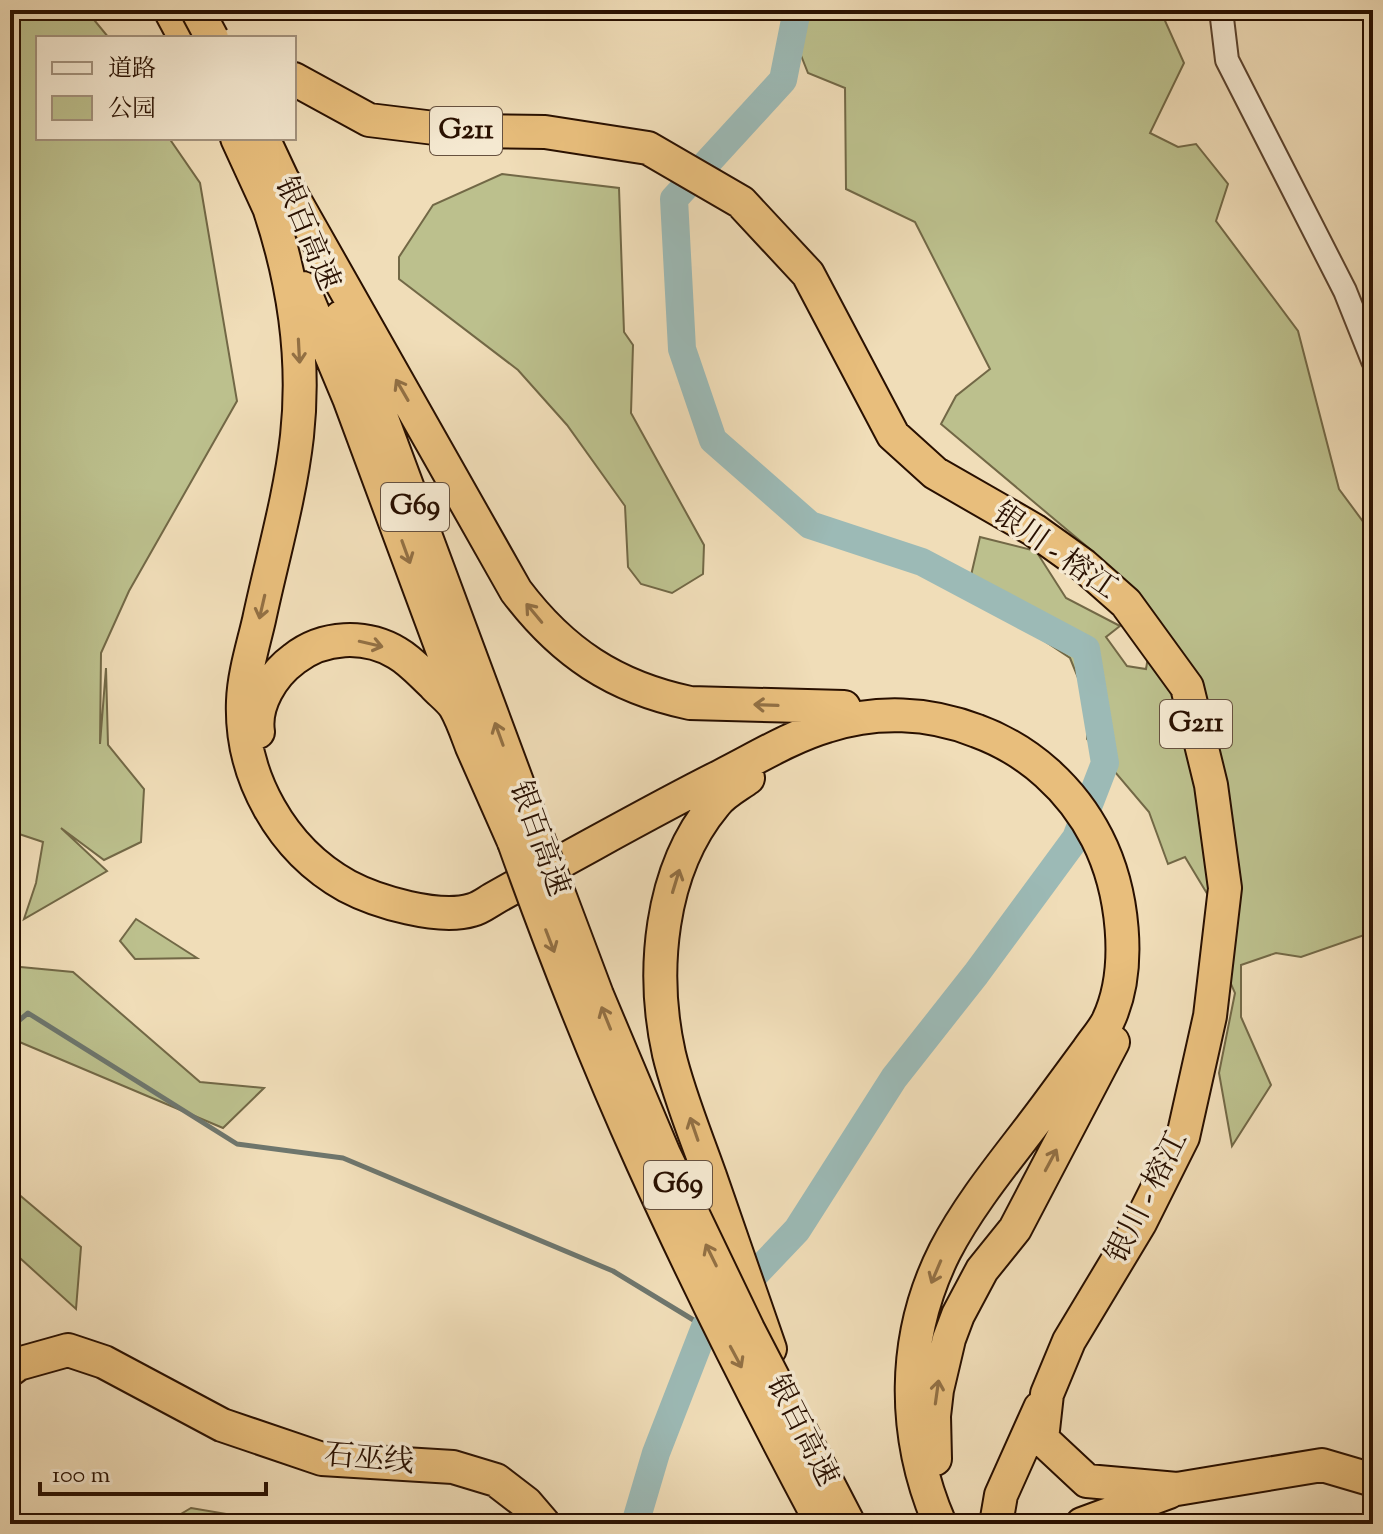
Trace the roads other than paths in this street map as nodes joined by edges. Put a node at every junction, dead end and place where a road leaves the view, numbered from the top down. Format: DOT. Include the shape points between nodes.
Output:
graph roads {
  1 [pos="170,10"];
  2 [pos="194,10"];
  3 [pos="1221,10"];
  4 [pos="184,36"];
  5 [pos="211,36"];
  6 [pos="229,36"];
  7 [pos="296,80"];
  8 [pos="238,140"];
  9 [pos="263,140"];
  10 [pos="274,188"];
  11 [pos="1373,361"];
  12 [pos="844,707"];
  13 [pos="808,733"];
  14 [pos="1032,752"];
  15 [pos="525,837"];
  16 [pos="1106,842"];
  17 [pos="10,1370"];
  18 [pos="1047,1394"];
  19 [pos="793,1414"];
  20 [pos="1373,1480"];
  21 [pos="1177,1489"];
  22 [pos="535,1514"];
  23 [pos="822,1524"];
  24 [pos="849,1524"];
  25 [pos="940,1524"];
  26 [pos="950,1524"];
  27 [pos="996,1524"];
  28 [pos="1082,1524"];
  1 -- 4 [label="highway"];
  2 -- 5 [label="highway, bridge"];
  2 -- 6 [label="highway"];
  3 -- 11 [label="street" via="1227,60 1345,291"];
  7 -- 18 [label="highway, 银川 - 榕江 / G211" via="369,120 459,131 545,132 648,148 741,202 808,274 893,435 935,473 1083,565 1126,603 1187,687 1211,785 1225,888 1210,1016 1183,1137 1140,1223 1069,1341"];
  8 -- 10 [label="highway, 银百高速 / G69"];
  9 -- 10 [label="highway, 银百高速 / G69"];
  12 -- 10 [label="highway, one-way" via="668,698 605,673 547,629 516,591"];
  10 -- 13 [label="highway, one-way" via="274,222 290,281 298,342 299,403 288,492 244,683 244,724 251,765 266,803 303,853 335,879 391,904 431,911 472,910"];
  10 -- 15 [label="highway, 银百高速 / G69" via="349,398"];
  12 -- 14 [label="highway" via="908,702 950,708 994,722"];
  12 -- 15 [label="highway, one-way" via="803,720 671,786 468,897 432,898 359,877 300,829 278,797 260,742 259,710 270,686 296,657 332,642 371,642 406,659 454,706"];
  13 -- 14 [label="highway" via="867,717 927,717"];
  19 -- 13 [label="highway, one-way, bridge" via="673,1070 662,1007 661,957 675,880 695,831 717,801"];
  14 -- 16 [label="highway" via="1055,762 1072,779 1094,807"];
  19 -- 15 [label="highway, 银百高速 / G69, one-way, bridge" via="664,1154"];
  15 -- 23 [label="highway, 银百高速 / G69, one-way, bridge" via="575,1004 643,1164"];
  16 -- 25 [label="highway, one-way" via="1122,933 1119,979 1107,1023 974,1204 926,1297 914,1348 911,1400 923,1478"];
  26 -- 16 [label="highway, one-way" via="934,1439 937,1390 949,1339 969,1292 1015,1229 1120,1029 1127,1005 1135,957 1133,908 1129,884"];
  17 -- 22 [label="highway, 石巫线" via="68,1350 104,1362 222,1425 322,1459 453,1467 496,1480"];
  18 -- 21 [label="highway, 银川 - 榕江 / G211" via="1042,1439 1087,1481"];
  18 -- 27 [label="highway" via="1001,1495"];
  19 -- 24 [label="highway, 银百高速 / G69, bridge"];
  20 -- 21 [label="highway, 银川 - 榕江 / G211" via="1322,1465"];
  21 -- 28 [label="highway"];
}
